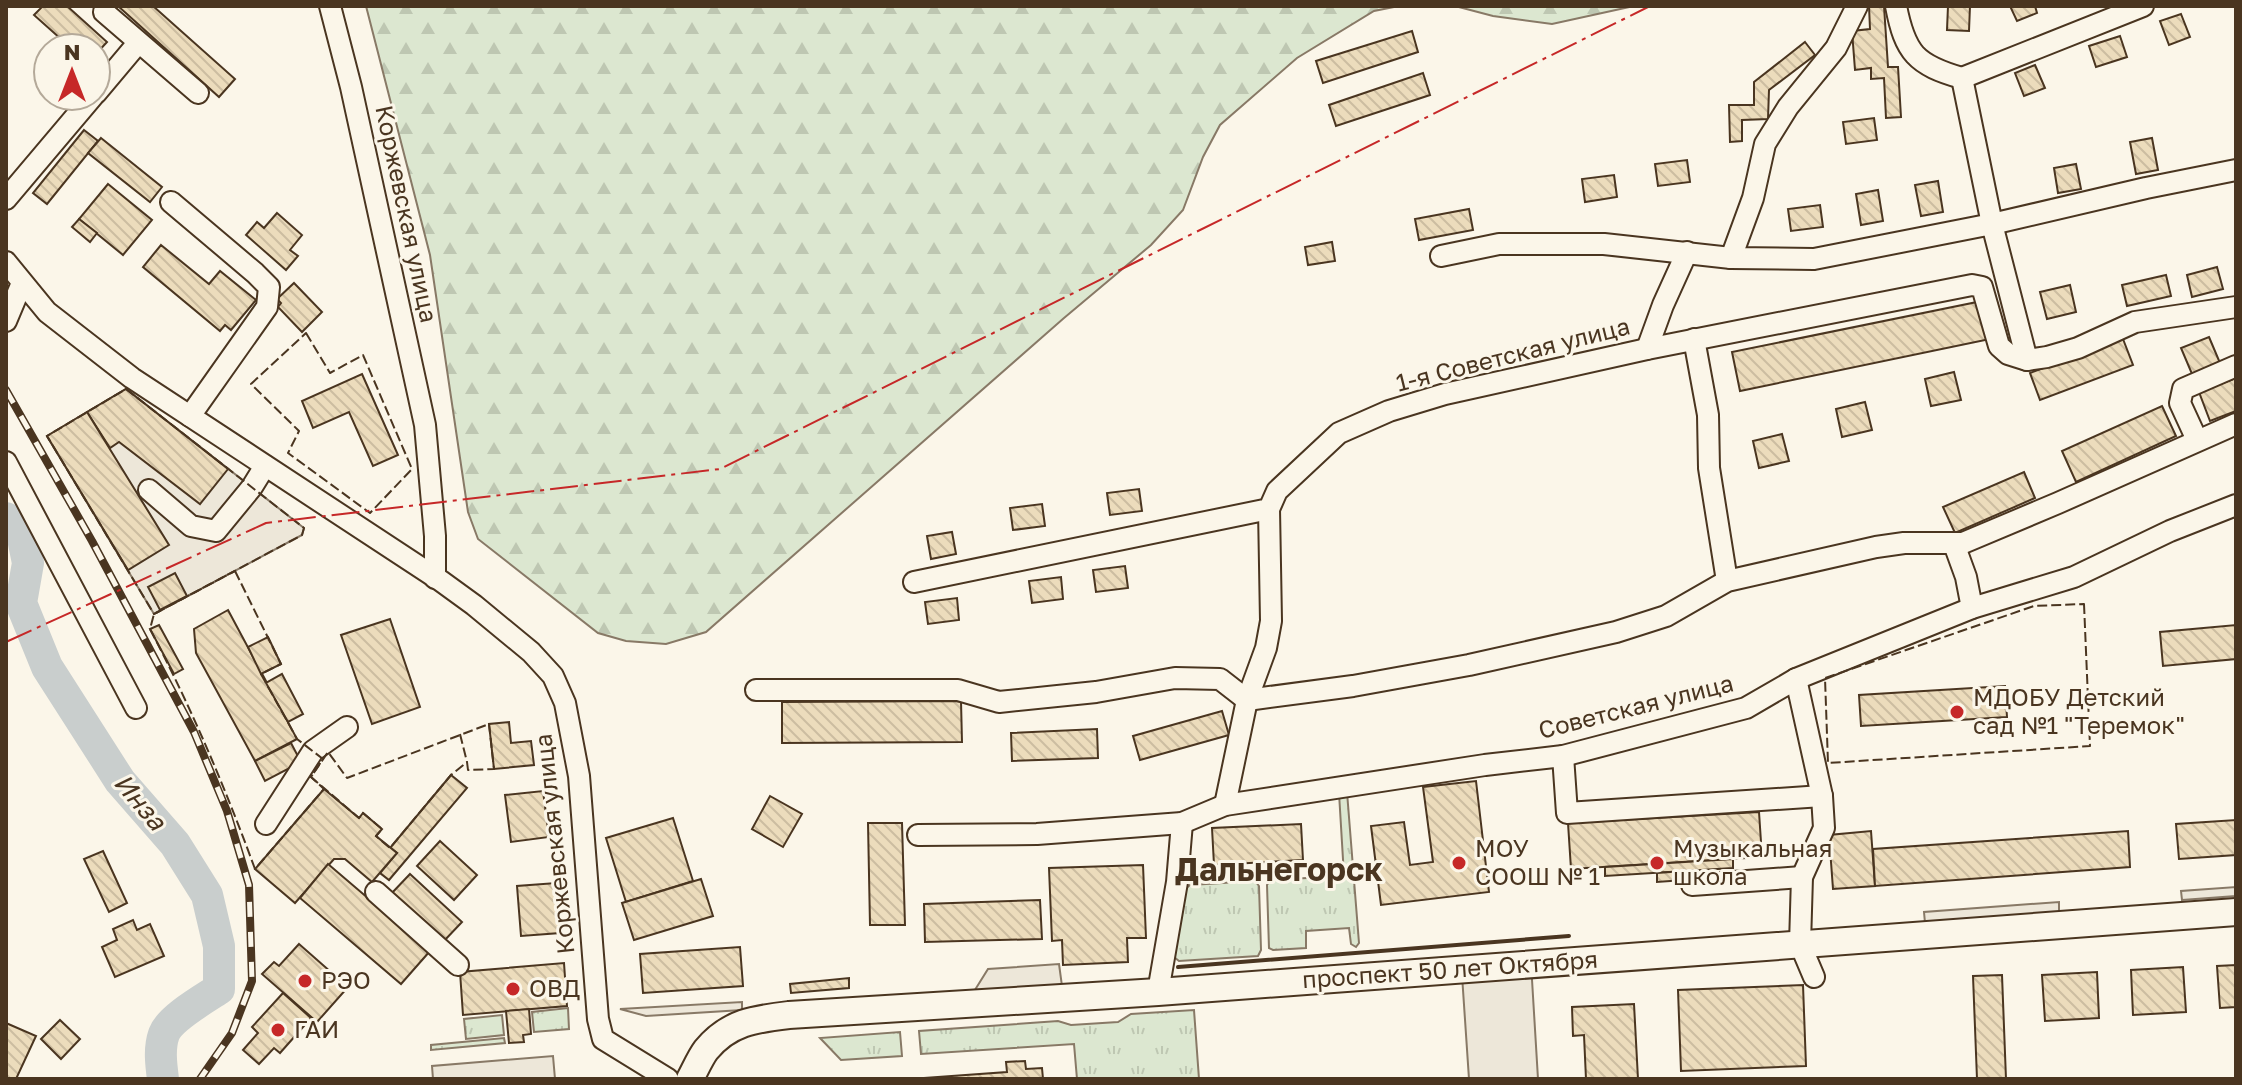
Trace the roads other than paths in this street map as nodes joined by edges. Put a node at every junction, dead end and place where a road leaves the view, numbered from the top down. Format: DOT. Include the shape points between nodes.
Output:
graph roads {
  1 [pos="330,6"];
  2 [pos="1857,6"];
  3 [pos="1896,6"];
  4 [pos="2143,6"];
  5 [pos="104,12"];
  6 [pos="138,43"];
  7 [pos="112,73"];
  8 [pos="1962,78"];
  9 [pos="198,93"];
  10 [pos="79,112"];
  11 [pos="2236,170"];
  12 [pos="6,199"];
  13 [pos="171,202"];
  14 [pos="1992,224"];
  15 [pos="1687,252"];
  16 [pos="1441,256"];
  17 [pos="1731,258"];
  18 [pos="6,262"];
  19 [pos="22,283"];
  20 [pos="2236,307"];
  21 [pos="6,321"];
  22 [pos="1694,339"];
  23 [pos="1647,349"];
  24 [pos="2027,360"];
  25 [pos="2236,366"];
  26 [pos="190,416"];
  27 [pos="2236,424"];
  28 [pos="2197,440"];
  29 [pos="6,462"];
  30 [pos="265,466"];
  31 [pos="149,490"];
  32 [pos="2236,505"];
  33 [pos="1269,509"];
  34 [pos="1954,544"];
  35 [pos="435,578"];
  36 [pos="1727,581"];
  37 [pos="914,582"];
  38 [pos="1972,608"];
  39 [pos="1796,679"];
  40 [pos="756,690"];
  41 [pos="1247,700"];
  42 [pos="136,708"];
  43 [pos="347,727"];
  44 [pos="1563,756"];
  45 [pos="1822,796"];
  46 [pos="1225,805"];
  47 [pos="1182,823"];
  48 [pos="266,824"];
  49 [pos="918,835"];
  50 [pos="1802,877"];
  51 [pos="1692,885"];
  52 [pos="376,892"];
  53 [pos="2236,912"];
  54 [pos="1800,944"];
  55 [pos="458,965"];
  56 [pos="1814,977"];
  57 [pos="1158,992"];
  58 [pos="668,1079"];
  59 [pos="690,1079"];
  1 -- 35 [label="street, Коржевская улица" via="425,425"];
  2 -- 17 [label="street" via="1836,48 1765,144"];
  3 -- 8 [label="street" via="1912,52 1934,70"];
  4 -- 8 [label="street"];
  5 -- 6 [label="street"];
  6 -- 7 [label="street"];
  6 -- 9 [label="street"];
  8 -- 14 [label="street"];
  10 -- 12 [label="street"];
  11 -- 14 [label="street"];
  13 -- 26 [label="street" via="269,287 267,307"];
  14 -- 17 [label="street" via="1814,259"];
  14 -- 24 [label="street"];
  15 -- 16 [label="street" via="1604,244 1499,244"];
  15 -- 17 [label="street"];
  15 -- 23 [label="street"];
  18 -- 19 [label="street, Коржевская улица"];
  19 -- 21 [label="street"];
  19 -- 26 [label="street, Коржевская улица" via="47,312"];
  20 -- 24 [label="street" via="2135,322 2078,348"];
  22 -- 23 [label="street, 1-я Советская улица"];
  22 -- 24 [label="street, 1-я Советская улица" via="1972,285 1982,287 1999,346"];
  22 -- 36 [label="street"];
  23 -- 33 [label="street, 1-я Советская улица" via="1389,411 1339,433 1277,491"];
  25 -- 28 [label="street" via="2183,389 2180,403"];
  26 -- 30 [label="street, Коржевская улица"];
  27 -- 28 [label="street"];
  28 -- 34 [label="street"];
  29 -- 42 [label="street"];
  30 -- 31 [label="street" via="216,531 191,526"];
  30 -- 35 [label="street, Коржевская улица"];
  32 -- 38 [label="street, Советская улица" via="2074,577"];
  33 -- 37 [label="street"];
  33 -- 41 [label="street" via="1271,621"];
  34 -- 36 [label="street" via="1876,547"];
  34 -- 38 [label="street"];
  35 -- 58 [label="street, Коржевская улица" via="531,652 553,676 565,703 579,776 603,1039"];
  36 -- 41 [label="street" via="1666,616 1616,632 1455,668"];
  38 -- 39 [label="street, Советская улица"];
  39 -- 44 [label="street, Советская улица" via="1746,708"];
  39 -- 45 [label="street"];
  40 -- 41 [label="street" via="958,690 999,702 1175,678 1220,679"];
  41 -- 46 [label="street"];
  43 -- 48 [label="street" via="313,751"];
  44 -- 45 [label="street" via="1567,813"];
  44 -- 46 [label="street, Советская улица"];
  45 -- 50 [label="street" via="1824,828"];
  46 -- 47 [label="street, Советская улица"];
  47 -- 49 [label="street, Советская улица" via="1037,834"];
  47 -- 57 [label="street"];
  50 -- 51 [label="street"];
  50 -- 54 [label="street"];
  52 -- 55 [label="street"];
  53 -- 54 [label="main road, проспект 50 лет Октября"];
  54 -- 56 [label="street"];
  54 -- 57 [label="main road, проспект 50 лет Октября"];
  57 -- 59 [label="main road, проспект 50 лет Октября" via="755,1019 733,1026 706,1050"];
}
